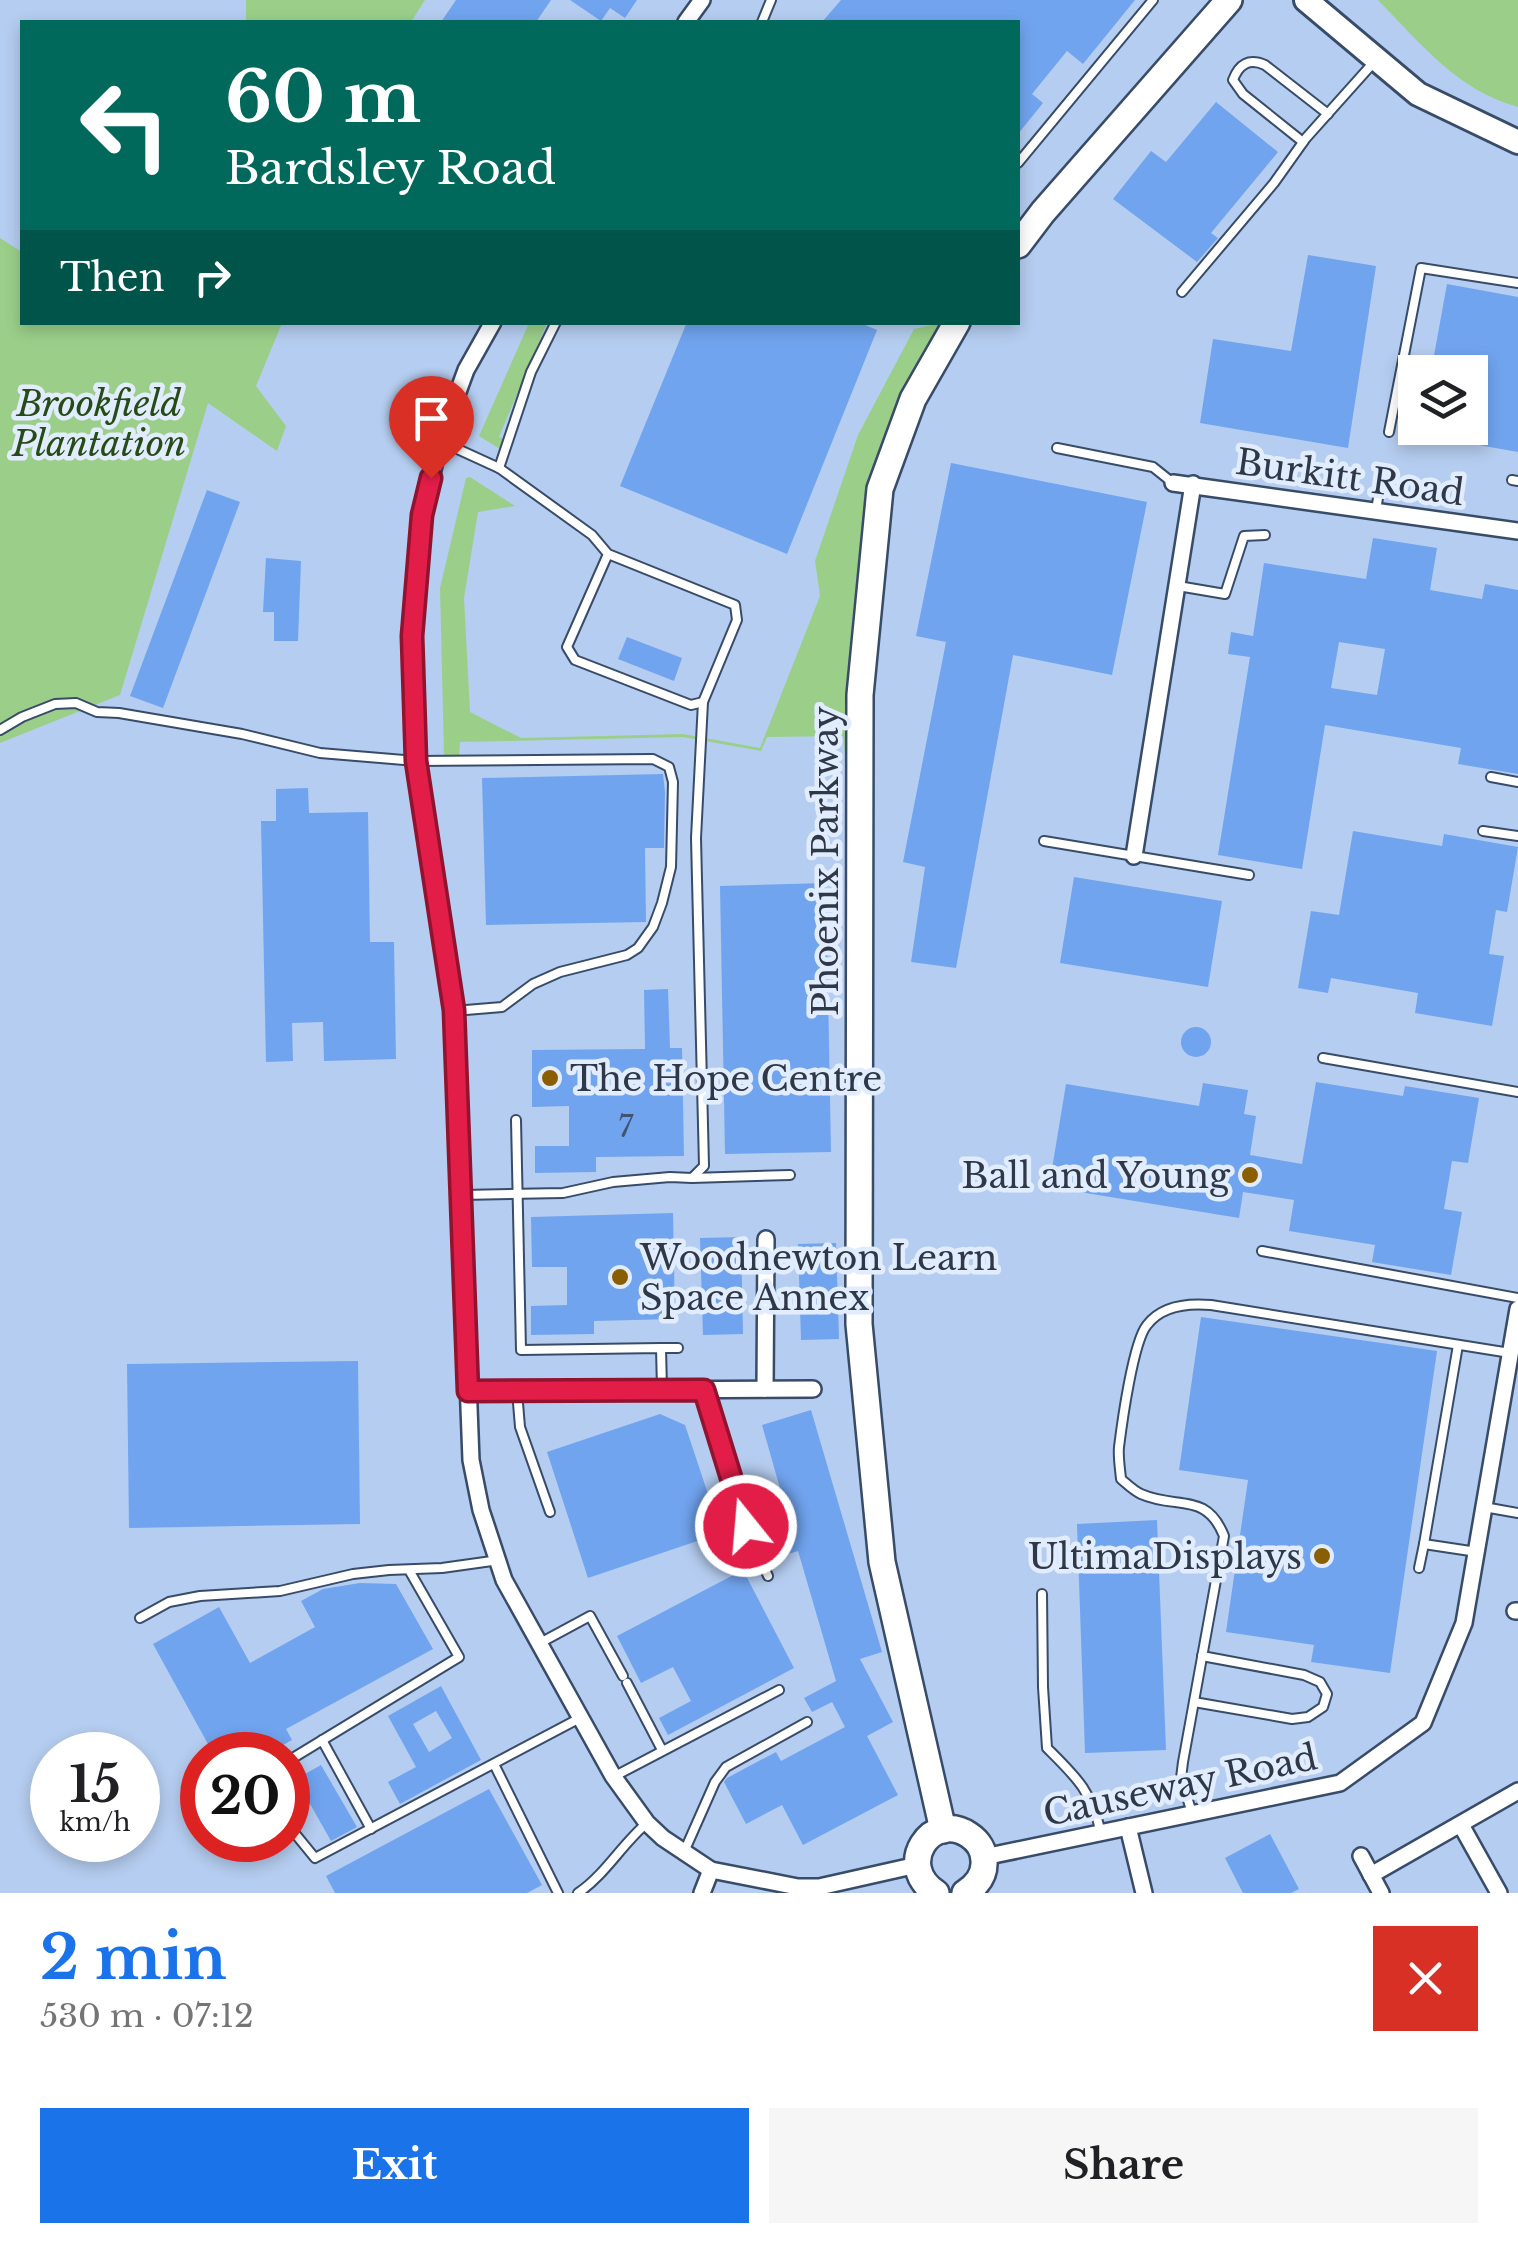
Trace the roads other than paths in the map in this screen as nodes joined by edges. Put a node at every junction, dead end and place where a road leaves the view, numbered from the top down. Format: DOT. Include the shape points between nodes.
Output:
graph roads {
  1 [pos="1152,0"];
  2 [pos="1229,0"];
  3 [pos="1306,0"];
  4 [pos="1377,59"];
  5 [pos="1328,114"];
  6 [pos="1303,142"];
  7 [pos="1518,142"];
  8 [pos="1020,161"];
  9 [pos="1020,242"];
  10 [pos="1518,283"];
  11 [pos="1182,292"];
  12 [pos="491,325"];
  13 [pos="554,325"];
  14 [pos="955,325"];
  15 [pos="1389,432"];
  16 [pos="440,441"];
  17 [pos="1056,448"];
  18 [pos="499,468"];
  19 [pos="1381,478"];
  20 [pos="1173,483"];
  21 [pos="1193,484"];
  22 [pos="1376,511"];
  23 [pos="1518,531"];
  24 [pos="1265,535"];
  25 [pos="608,554"];
  26 [pos="1178,586"];
  27 [pos="703,702"];
  28 [pos="0,730"];
  29 [pos="416,761"];
  30 [pos="1491,777"];
  31 [pos="1518,782"];
  32 [pos="1482,831"];
  33 [pos="1518,836"];
  34 [pos="1044,841"];
  35 [pos="1134,856"];
  36 [pos="1249,875"];
  37 [pos="454,1010"];
  38 [pos="1323,1058"];
  39 [pos="1518,1092"];
  40 [pos="516,1120"];
  41 [pos="790,1175"];
  42 [pos="692,1178"];
  43 [pos="518,1194"];
  44 [pos="462,1195"];
  45 [pos="766,1239"];
  46 [pos="1262,1251"];
  47 [pos="1518,1298"];
  48 [pos="1518,1310"];
  49 [pos="1458,1345"];
  50 [pos="661,1348"];
  51 [pos="678,1348"];
  52 [pos="1510,1353"];
  53 [pos="662,1389"];
  54 [pos="765,1389"];
  55 [pos="813,1389"];
  56 [pos="704,1390"];
  57 [pos="468,1391"];
  58 [pos="517,1391"];
  59 [pos="1484,1506"];
  60 [pos="550,1512"];
  61 [pos="1518,1513"];
  62 [pos="1424,1544"];
  63 [pos="1476,1552"];
  64 [pos="498,1560"];
  65 [pos="1419,1568"];
  66 [pos="409,1570"];
  67 [pos="768,1576"];
  68 [pos="1042,1594"];
  69 [pos="140,1618"];
  70 [pos="540,1643"];
  71 [pos="1202,1656"];
  72 [pos="779,1690"];
  73 [pos="1194,1702"];
  74 [pos="580,1718"];
  75 [pos="807,1722"];
  76 [pos="322,1740"];
  77 [pos="310,1747"];
  78 [pos="662,1750"];
  79 [pos="494,1764"];
  80 [pos="613,1776"];
  81 [pos="1518,1791"];
  82 [pos="1192,1813"];
  83 [pos="647,1823"];
  84 [pos="1461,1825"];
  85 [pos="1128,1827"];
  86 [pos="371,1829"];
  87 [pos="943,1830"];
  88 [pos="1101,1832"];
  89 [pos="310,1852"];
  90 [pos="684,1852"];
  91 [pos="984,1856"];
  92 [pos="1361,1856"];
  93 [pos="917,1865"];
  94 [pos="712,1870"];
  95 [pos="1371,1875"];
  96 [pos="798,1890"];
  97 [pos="558,1893"];
  98 [pos="578,1893"];
  99 [pos="702,1893"];
  100 [pos="936,1893"];
  101 [pos="965,1893"];
  102 [pos="1144,1893"];
  103 [pos="1381,1893"];
  104 [pos="1499,1893"];
  1 -- 8 [label="lane"];
  2 -- 9 [label="main road"];
  3 -- 4 [label="street"];
  4 -- 5 [label="lane"];
  4 -- 7 [label="street" via="1418,94"];
  5 -- 6 [label="lane"];
  5 -- 6 [label="lane" via="1255,60 1236,72 1233,80 1243,94"];
  6 -- 11 [label="lane"];
  10 -- 15 [label="lane" via="1421,268"];
  12 -- 16 [label="street"];
  13 -- 18 [label="lane"];
  14 -- 87 [label="main road, Phoenix Parkway" via="913,400 880,489 860,695 859,1324 882,1562"];
  16 -- 18 [label="lane"];
  16 -- 29 [label="street" via="422,515 412,636"];
  17 -- 20 [label="lane" via="1153,467"];
  18 -- 25 [label="lane" via="592,534"];
  19 -- 22 [label="lane"];
  20 -- 21 [label="street, Burkitt Road"];
  21 -- 22 [label="street, Burkitt Road"];
  21 -- 26 [label="street"];
  22 -- 23 [label="street, Burkitt Road"];
  24 -- 26 [label="lane" via="1244,536 1225,594"];
  25 -- 27 [label="lane" via="735,606 737,620"];
  25 -- 27 [label="lane" via="568,647 575,660 691,705"];
  26 -- 35 [label="street"];
  27 -- 42 [label="lane" via="696,838 704,1166"];
  28 -- 29 [label="lane" via="55,704 76,703 320,752"];
  29 -- 37 [label="street"];
  29 -- 37 [label="lane" via="653,759 672,774 671,867 653,927 638,948 560,972 502,1007"];
  30 -- 31 [label="lane"];
  32 -- 33 [label="lane"];
  34 -- 35 [label="lane"];
  35 -- 36 [label="lane"];
  37 -- 44 [label="street"];
  38 -- 39 [label="lane"];
  40 -- 43 [label="lane"];
  41 -- 42 [label="lane"];
  42 -- 43 [label="lane"];
  43 -- 44 [label="lane"];
  43 -- 50 [label="lane" via="522,1350"];
  44 -- 57 [label="street"];
  45 -- 54 [label="street"];
  46 -- 47 [label="lane"];
  48 -- 52 [label="street, Causeway Road"];
  49 -- 52 [label="lane"];
  49 -- 62 [label="lane"];
  49 -- 71 [label="lane" via="1187,1303 1147,1325 1136,1348 1118,1452 1121,1478 1139,1494 1216,1517 1224,1536"];
  50 -- 51 [label="lane"];
  50 -- 53 [label="lane"];
  52 -- 59 [label="street, Causeway Road"];
  53 -- 56 [label="street"];
  53 -- 58 [label="street"];
  54 -- 55 [label="street"];
  54 -- 56 [label="street"];
  56 -- 67 [label="lane"];
  57 -- 58 [label="street"];
  57 -- 64 [label="street" via="474,1485"];
  58 -- 60 [label="lane" via="520,1427"];
  59 -- 61 [label="lane"];
  59 -- 63 [label="street, Causeway Road"];
  62 -- 63 [label="lane"];
  62 -- 65 [label="lane"];
  63 -- 82 [label="street, Causeway Road" via="1464,1624 1423,1723 1340,1783"];
  64 -- 66 [label="lane"];
  64 -- 70 [label="street"];
  66 -- 69 [label="lane" via="353,1574 280,1592 200,1596 168,1602"];
  66 -- 76 [label="lane" via="459,1658"];
  68 -- 88 [label="lane" via="1047,1748 1076,1777"];
  70 -- 74 [label="street"];
  70 -- 78 [label="lane" via="590,1616"];
  71 -- 73 [label="lane"];
  71 -- 73 [label="lane" via="1304,1675 1327,1694 1323,1707 1292,1719"];
  72 -- 78 [label="lane"];
  73 -- 82 [label="lane" via="1181,1778"];
  74 -- 79 [label="lane"];
  74 -- 80 [label="street"];
  75 -- 90 [label="lane" via="726,1767"];
  76 -- 77 [label="lane"];
  76 -- 86 [label="lane"];
  78 -- 80 [label="lane"];
  79 -- 86 [label="lane"];
  79 -- 97 [label="lane"];
  80 -- 83 [label="street"];
  81 -- 84 [label="street"];
  82 -- 85 [label="street, Causeway Road"];
  83 -- 90 [label="street"];
  83 -- 98 [label="lane"];
  84 -- 95 [label="street"];
  84 -- 104 [label="street"];
  85 -- 88 [label="street, Causeway Road"];
  85 -- 102 [label="street"];
  86 -- 89 [label="lane" via="315,1858"];
  87 -- 91 [label="main road" via="974,1838"];
  87 -- 93 [label="main road" via="926,1839"];
  88 -- 91 [label="street, Causeway Road"];
  90 -- 94 [label="street"];
  91 -- 101 [label="main road" via="981,1877"];
  92 -- 95 [label="street"];
  93 -- 96 [label="street"];
  93 -- 100 [label="main road"];
  94 -- 96 [label="street"];
  94 -- 99 [label="street"];
  95 -- 103 [label="street"];
}
